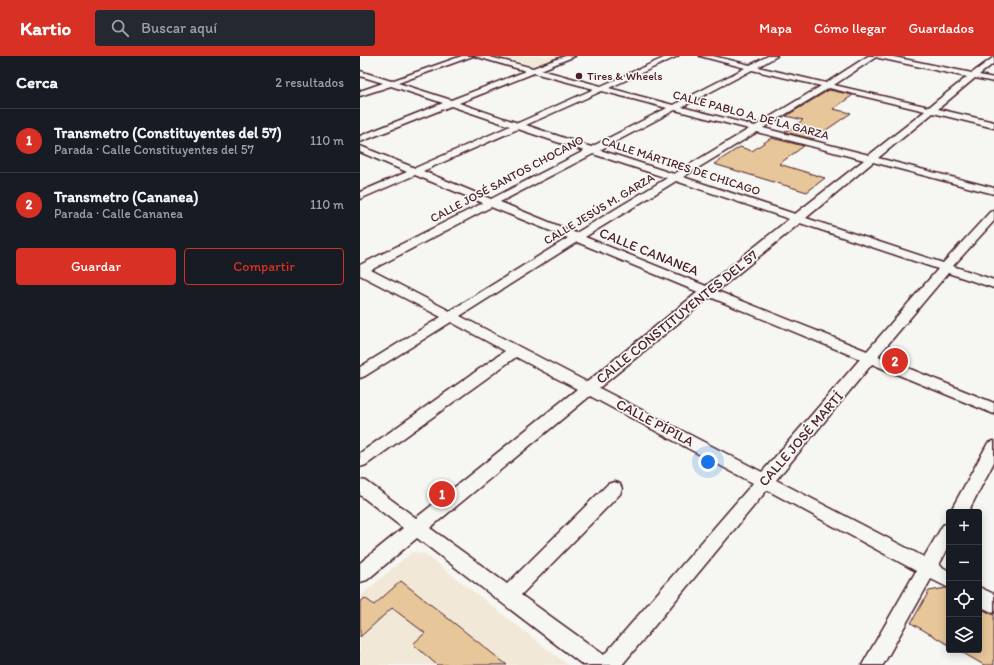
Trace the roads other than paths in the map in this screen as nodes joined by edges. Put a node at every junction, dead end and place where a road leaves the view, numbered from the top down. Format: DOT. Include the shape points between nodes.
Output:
graph roads {
  1 [pos="469,56"];
  2 [pos="478,56"];
  3 [pos="571,56"];
  4 [pos="674,56"];
  5 [pos="704,56"];
  6 [pos="773,56"];
  7 [pos="873,56"];
  8 [pos="879,56"];
  9 [pos="994,59"];
  10 [pos="752,67"];
  11 [pos="534,70"];
  12 [pos="360,74"];
  13 [pos="974,76"];
  14 [pos="994,80"];
  15 [pos="391,84"];
  16 [pos="828,86"];
  17 [pos="601,88"];
  18 [pos="360,94"];
  19 [pos="450,103"];
  20 [pos="674,107"];
  21 [pos="931,110"];
  22 [pos="994,125"];
  23 [pos="517,126"];
  24 [pos="757,129"];
  25 [pos="360,139"];
  26 [pos="360,149"];
  27 [pos="590,150"];
  28 [pos="871,159"];
  29 [pos="414,172"];
  30 [pos="676,178"];
  31 [pos="994,191"];
  32 [pos="360,196"];
  33 [pos="490,203"];
  34 [pos="994,214"];
  35 [pos="798,219"];
  36 [pos="576,238"];
  37 [pos="946,268"];
  38 [pos="361,270"];
  39 [pos="994,284"];
  40 [pos="708,292"];
  41 [pos="451,316"];
  42 [pos="516,350"];
  43 [pos="870,358"];
  44 [pos="360,373"];
  45 [pos="589,388"];
  46 [pos="994,409"];
  47 [pos="994,447"];
  48 [pos="360,461"];
  49 [pos="764,481"];
  50 [pos="360,486"];
  51 [pos="614,489"];
  52 [pos="960,509"];
  53 [pos="417,528"];
  54 [pos="946,536"];
  55 [pos="928,569"];
  56 [pos="360,574"];
  57 [pos="946,578"];
  58 [pos="508,596"];
  59 [pos="982,598"];
  60 [pos="994,604"];
  61 [pos="600,665"];
  62 [pos="610,665"];
  63 [pos="872,665"];
  1 -- 15 [label="street"];
  2 -- 11 [label="street, CALLE PABLO A. DE LA GARZA"];
  3 -- 11 [label="street"];
  4 -- 17 [label="street"];
  5 -- 10 [label="street"];
  6 -- 10 [label="street, CALLE JOSÉ SANTOS CHOCANO"];
  7 -- 16 [label="street, CALLE JESÚS M. GARZA"];
  8 -- 13 [label="street"];
  9 -- 13 [label="street, CALLE CONSTITUYENTES DEL 57"];
  10 -- 16 [label="street"];
  10 -- 20 [label="street, CALLE JOSÉ SANTOS CHOCANO"];
  11 -- 17 [label="street, CALLE PABLO A. DE LA GARZA"];
  11 -- 19 [label="street"];
  12 -- 15 [label="street, CALLE MÁRTIRES DE CHICAGO"];
  13 -- 14 [label="street"];
  13 -- 21 [label="street, CALLE CONSTITUYENTES DEL 57"];
  15 -- 18 [label="street"];
  15 -- 19 [label="street, CALLE MÁRTIRES DE CHICAGO"];
  16 -- 21 [label="street"];
  16 -- 24 [label="street, CALLE JESÚS M. GARZA"];
  17 -- 20 [label="street, CALLE PABLO A. DE LA GARZA"];
  17 -- 23 [label="street"];
  19 -- 23 [label="street, CALLE MÁRTIRES DE CHICAGO"];
  19 -- 25 [label="street"];
  20 -- 24 [label="street, CALLE PABLO A. DE LA GARZA"];
  20 -- 27 [label="street, CALLE JOSÉ SANTOS CHOCANO"];
  21 -- 22 [label="street"];
  21 -- 28 [label="street, CALLE CONSTITUYENTES DEL 57"];
  23 -- 27 [label="street, CALLE MÁRTIRES DE CHICAGO"];
  23 -- 29 [label="street"];
  24 -- 28 [label="street, CALLE PABLO A. DE LA GARZA"];
  24 -- 30 [label="street, CALLE JESÚS M. GARZA"];
  26 -- 29 [label="street, CALLE CANANEA"];
  27 -- 30 [label="street, CALLE MÁRTIRES DE CHICAGO"];
  27 -- 33 [label="street, CALLE JOSÉ SANTOS CHOCANO"];
  28 -- 31 [label="street, CALLE PABLO A. DE LA GARZA"];
  28 -- 35 [label="street, CALLE CONSTITUYENTES DEL 57"];
  29 -- 32 [label="street"];
  29 -- 33 [label="street, CALLE CANANEA"];
  30 -- 35 [label="street, CALLE MÁRTIRES DE CHICAGO"];
  30 -- 36 [label="street, CALLE JESÚS M. GARZA"];
  33 -- 36 [label="street, CALLE CANANEA"];
  33 -- 38 [label="street, CALLE JOSÉ SANTOS CHOCANO"];
  34 -- 37 [label="street, CALLE JOSÉ MARTÍ"];
  35 -- 37 [label="street, CALLE MÁRTIRES DE CHICAGO"];
  35 -- 40 [label="street, CALLE CONSTITUYENTES DEL 57"];
  36 -- 40 [label="street, CALLE CANANEA"];
  36 -- 41 [label="street, CALLE JESÚS M. GARZA"];
  37 -- 39 [label="street, CALLE MÁRTIRES DE CHICAGO"];
  37 -- 43 [label="street, CALLE JOSÉ MARTÍ"];
  38 -- 41 [label="street, CALLE PÍPILA"];
  40 -- 43 [label="street, CALLE CANANEA"];
  40 -- 45 [label="street, CALLE CONSTITUYENTES DEL 57"];
  41 -- 42 [label="street, CALLE PÍPILA"];
  41 -- 44 [label="street, CALLE JESÚS M. GARZA"];
  42 -- 45 [label="street, CALLE PÍPILA"];
  42 -- 48 [label="street"];
  43 -- 46 [label="street, CALLE CANANEA"];
  43 -- 49 [label="street, CALLE JOSÉ MARTÍ"];
  45 -- 49 [label="street, CALLE PÍPILA"];
  45 -- 53 [label="street, CALLE CONSTITUYENTES DEL 57"];
  47 -- 52 [label="street"];
  49 -- 55 [label="street, CALLE PÍPILA"];
  49 -- 62 [label="street, CALLE JOSÉ MARTÍ"];
  50 -- 53 [label="street"];
  51 -- 58 [label="street"];
  53 -- 56 [label="street, CALLE CONSTITUYENTES DEL 57"];
  53 -- 58 [label="street"];
  54 -- 55 [label="street"];
  55 -- 57 [label="street, CALLE PÍPILA"];
  55 -- 63 [label="street"];
  58 -- 61 [label="street"];
  59 -- 60 [label="street"];
}
